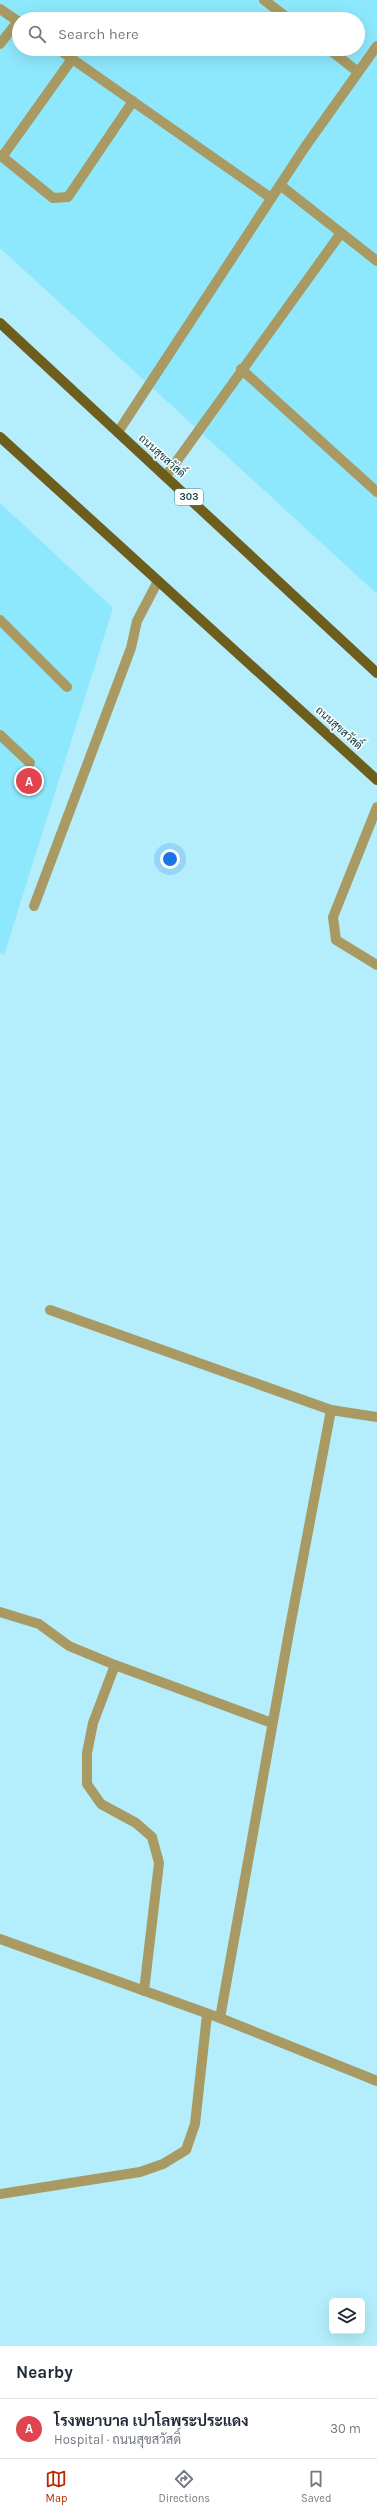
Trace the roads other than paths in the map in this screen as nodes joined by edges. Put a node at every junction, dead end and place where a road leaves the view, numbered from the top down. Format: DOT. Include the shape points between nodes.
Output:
graph roads {
  1 [pos="264,0"];
  2 [pos="0,9"];
  3 [pos="280,12"];
  4 [pos="12,17"];
  5 [pos="12,29"];
  6 [pos="0,44"];
  7 [pos="377,46"];
  8 [pos="68,56"];
  9 [pos="337,56"];
  10 [pos="72,59"];
  11 [pos="358,72"];
  12 [pos="133,101"];
  13 [pos="1,156"];
  14 [pos="280,185"];
  15 [pos="271,198"];
  16 [pos="341,233"];
  17 [pos="377,261"];
  18 [pos="0,323"];
  19 [pos="241,369"];
  20 [pos="118,432"];
  21 [pos="0,437"];
  22 [pos="166,476"];
  23 [pos="377,492"];
  24 [pos="158,581"];
  25 [pos="0,620"];
  26 [pos="377,672"];
  27 [pos="67,687"];
  28 [pos="0,735"];
  29 [pos="30,763"];
  30 [pos="377,780"];
  31 [pos="377,807"];
  32 [pos="34,906"];
  33 [pos="377,965"];
  34 [pos="50,1310"];
  35 [pos="331,1410"];
  36 [pos="377,1417"];
  37 [pos="0,1612"];
  38 [pos="116,1665"];
  39 [pos="272,1723"];
  40 [pos="0,1938"];
  41 [pos="144,1992"];
  42 [pos="206,2014"];
  43 [pos="220,2018"];
  44 [pos="377,2081"];
  45 [pos="0,2194"];
  1 -- 3 [label="street"];
  2 -- 4 [label="street"];
  5 -- 6 [label="street"];
  7 -- 11 [label="street"];
  8 -- 10 [label="street"];
  9 -- 11 [label="street"];
  10 -- 12 [label="street"];
  10 -- 13 [label="street"];
  11 -- 14 [label="street"];
  12 -- 13 [label="street" via="68,197 53,198"];
  12 -- 15 [label="street"];
  14 -- 15 [label="street"];
  14 -- 16 [label="street"];
  15 -- 20 [label="street"];
  16 -- 17 [label="street"];
  16 -- 19 [label="street"];
  18 -- 20 [label="main road, ถนนสุขสวัสดิ์ / 303"];
  19 -- 22 [label="street"];
  19 -- 23 [label="street"];
  20 -- 22 [label="main road, ถนนสุขสวัสดิ์ / 303"];
  21 -- 24 [label="main road, ถนนสุขสวัสดิ์"];
  22 -- 26 [label="main road, ถนนสุขสวัสดิ์ / 303"];
  24 -- 30 [label="main road, ถนนสุขสวัสดิ์"];
  24 -- 32 [label="street" via="137,621 132,648"];
  25 -- 27 [label="street"];
  28 -- 29 [label="street"];
  31 -- 33 [label="street" via="333,918 336,940"];
  34 -- 35 [label="street"];
  35 -- 36 [label="street"];
  35 -- 39 [label="street"];
  37 -- 38 [label="street" via="39,1624 68,1646"];
  38 -- 39 [label="street"];
  38 -- 41 [label="street" via="93,1723 87,1753 87,1784 101,1804 136,1823 152,1837 159,1862"];
  39 -- 43 [label="street"];
  40 -- 41 [label="street"];
  41 -- 42 [label="street"];
  42 -- 43 [label="street"];
  42 -- 45 [label="street" via="195,2124 186,2150 163,2164 140,2172"];
  43 -- 44 [label="street"];
}
